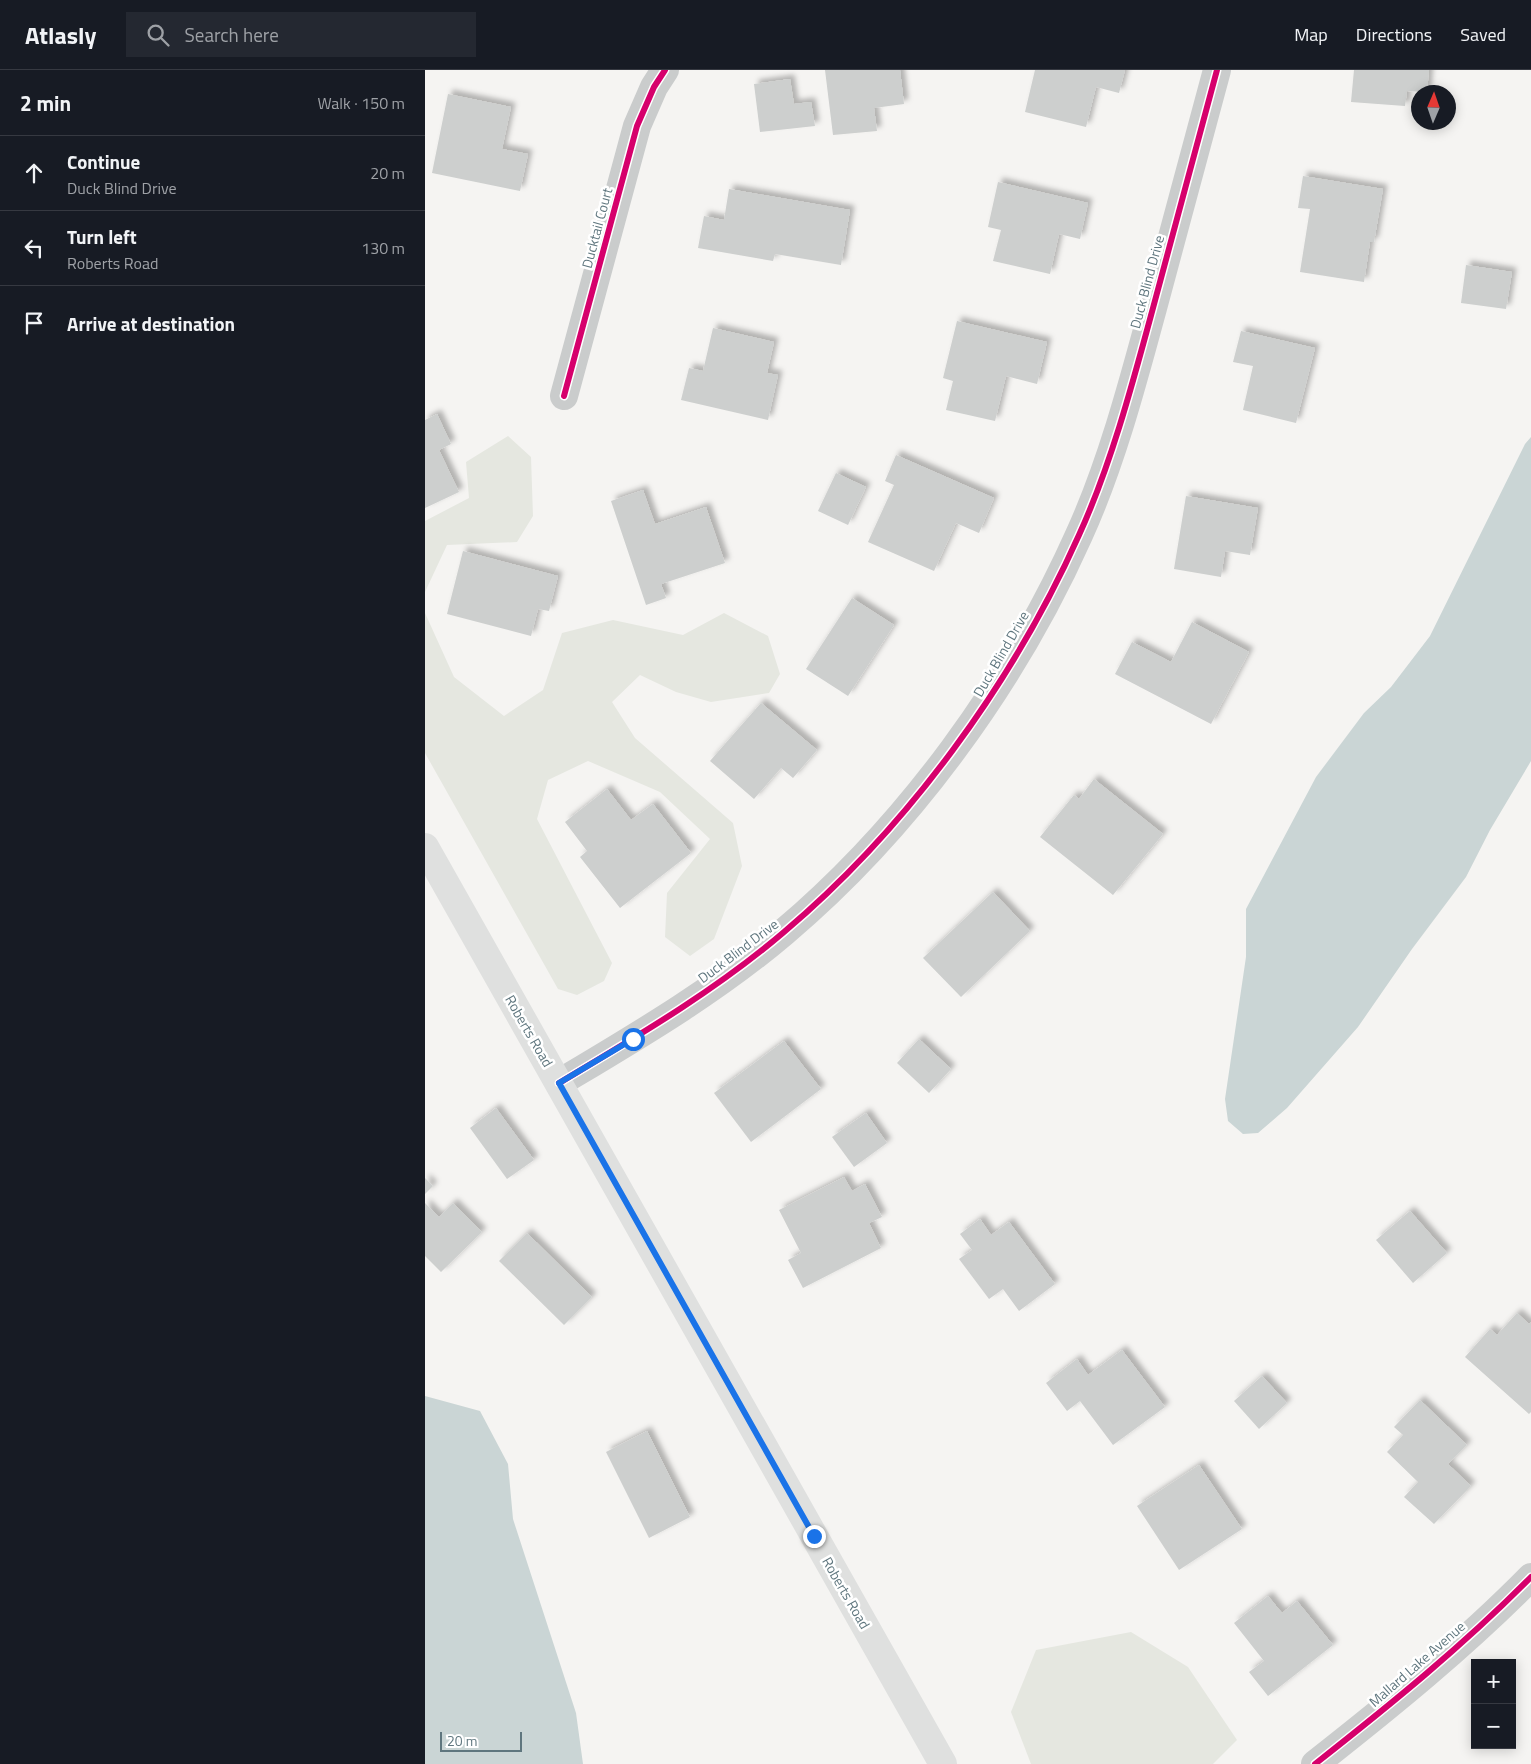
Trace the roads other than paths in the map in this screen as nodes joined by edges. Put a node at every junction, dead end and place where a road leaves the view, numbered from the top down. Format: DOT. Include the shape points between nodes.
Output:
graph roads {
  1 [pos="665,70"];
  2 [pos="1217,70"];
  3 [pos="564,396"];
  4 [pos="425,847"];
  5 [pos="559,1083"];
  6 [pos="1531,1578"];
  7 [pos="943,1764"];
  8 [pos="1315,1764"];
  1 -- 3 [label="street, Ducktail Court" via="637,126"];
  2 -- 5 [label="street, Duck Blind Drive" via="1133,383 1098,485 1079,535 1035,622 975,722 911,803 841,880 784,932 705,992"];
  4 -- 5 [label="main road, Roberts Road"];
  5 -- 7 [label="main road, Roberts Road"];
  6 -- 8 [label="street, Mallard Lake Avenue" via="1409,1689"];
}
